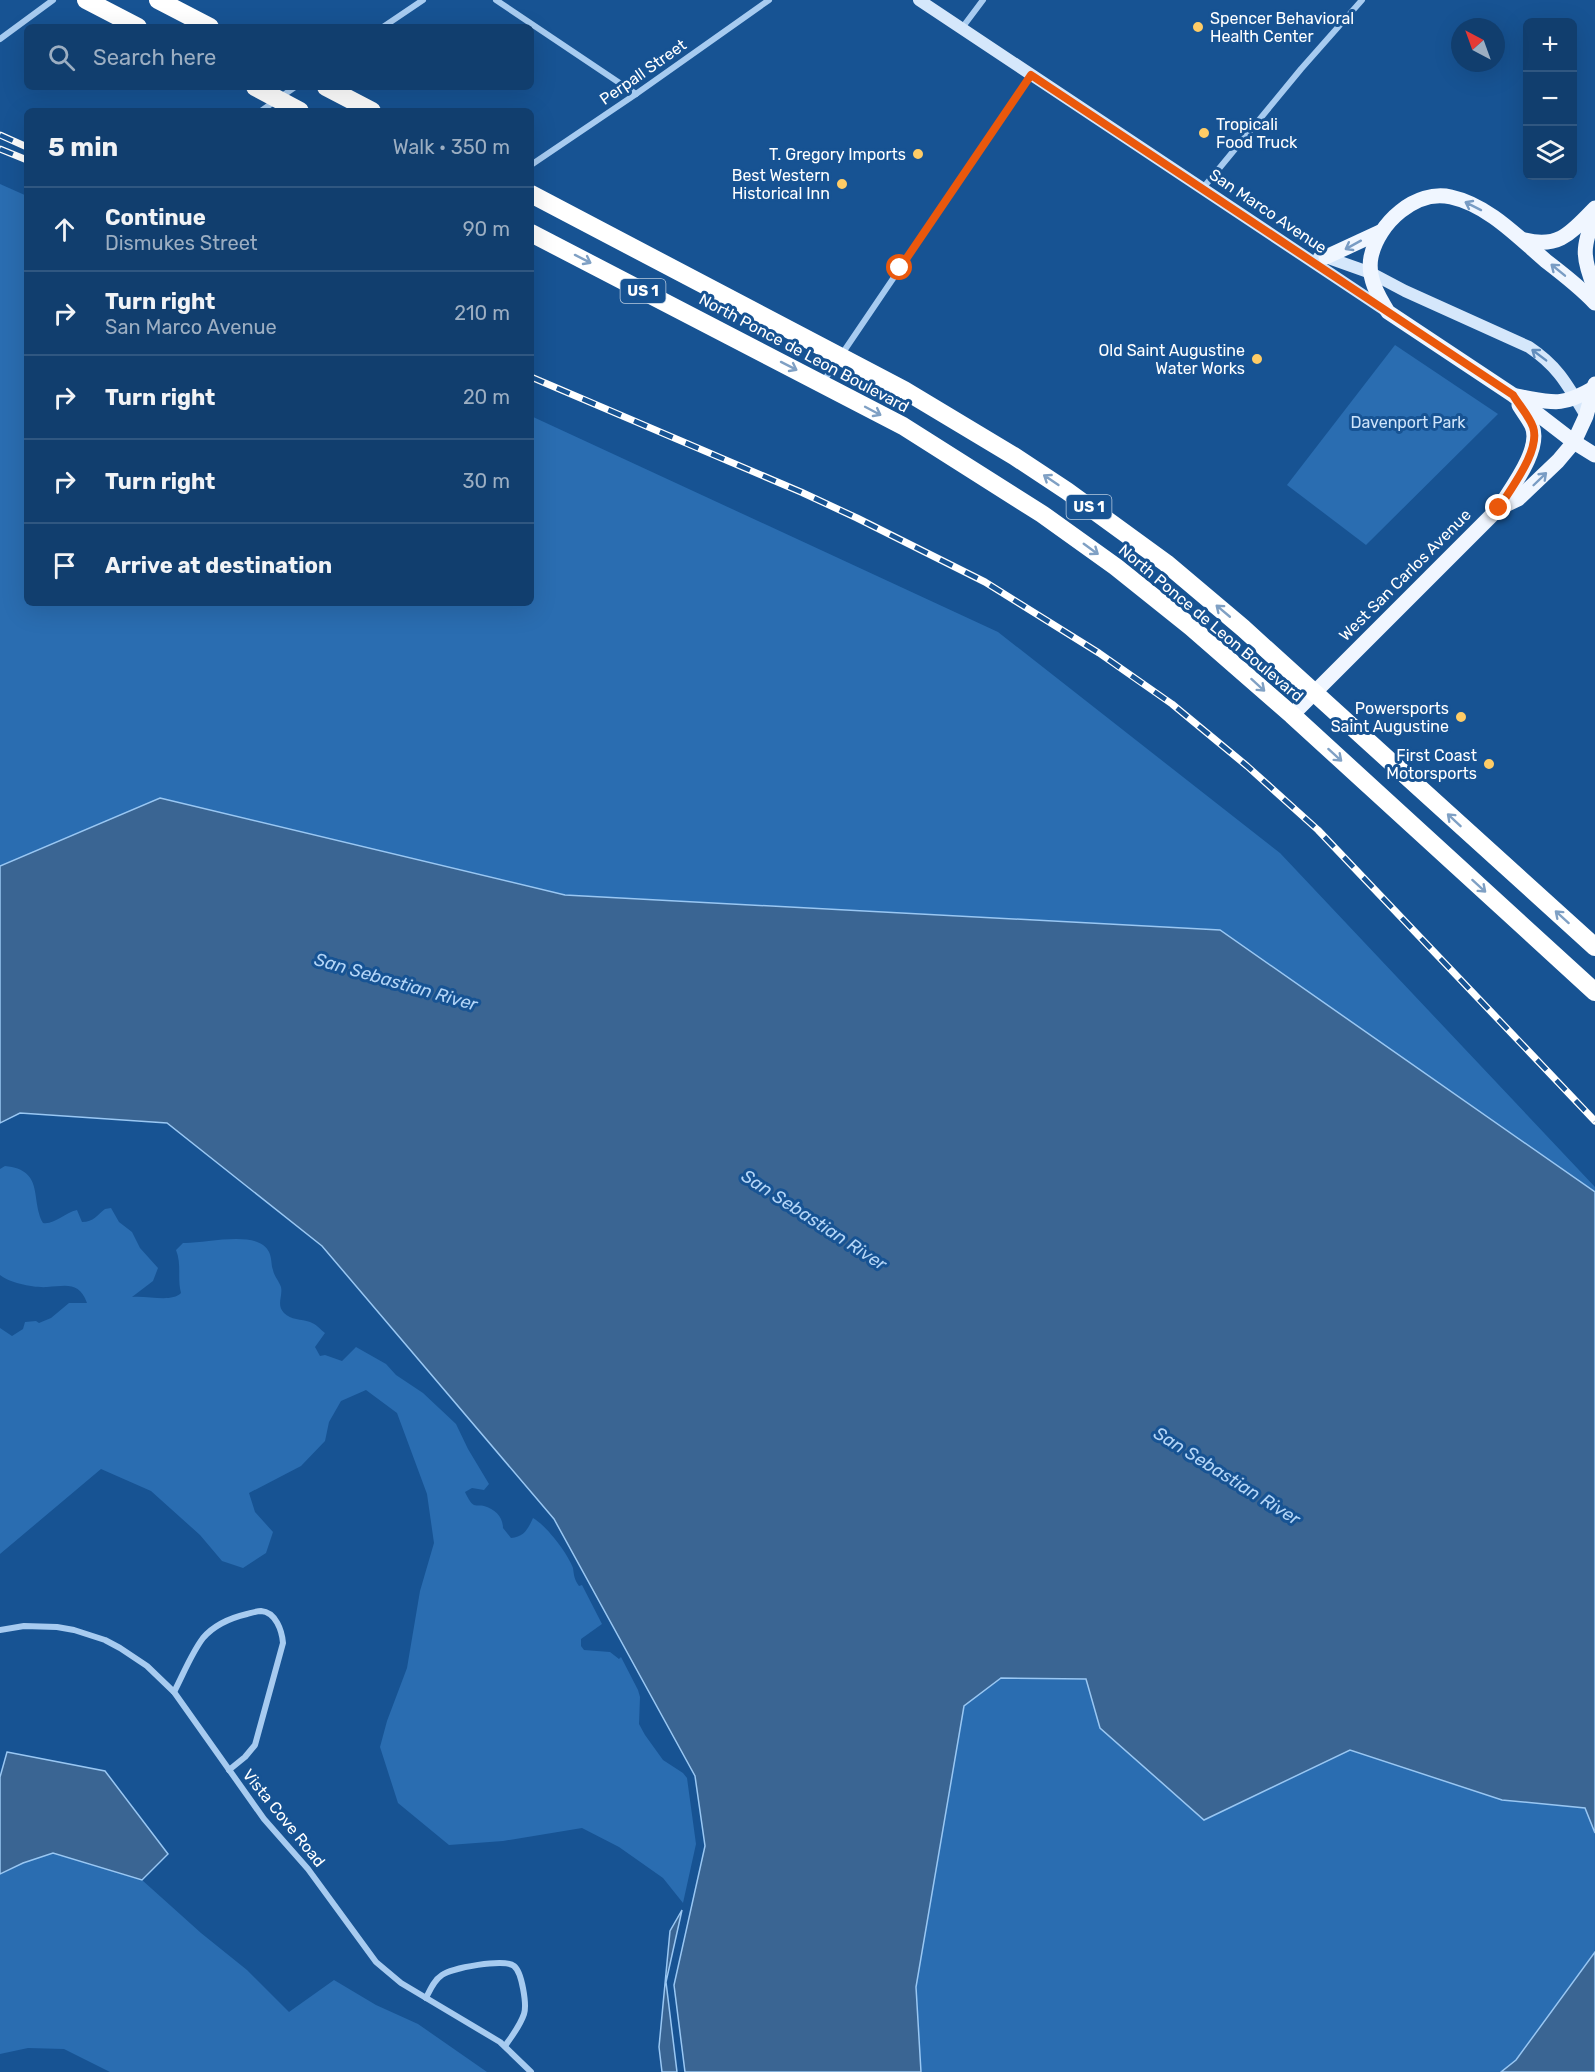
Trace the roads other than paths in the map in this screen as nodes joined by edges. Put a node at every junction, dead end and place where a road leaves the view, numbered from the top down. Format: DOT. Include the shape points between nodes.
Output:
graph roads {
  1 [pos="52,0"];
  2 [pos="86,0"];
  3 [pos="158,0"];
  4 [pos="423,0"];
  5 [pos="496,0"];
  6 [pos="769,0"];
  7 [pos="919,0"];
  8 [pos="983,0"];
  9 [pos="1362,0"];
  10 [pos="132,24"];
  11 [pos="204,24"];
  12 [pos="387,24"];
  13 [pos="532,24"];
  14 [pos="534,26"];
  15 [pos="962,28"];
  16 [pos="0,39"];
  17 [pos="1031,75"];
  18 [pos="261,90"];
  19 [pos="292,90"];
  20 [pos="332,90"];
  21 [pos="636,94"];
  22 [pos="278,99"];
  23 [pos="265,108"];
  24 [pos="294,108"];
  25 [pos="366,108"];
  26 [pos="534,163"];
  27 [pos="1203,189"];
  28 [pos="534,196"];
  29 [pos="1595,208"];
  30 [pos="1595,215"];
  31 [pos="1380,232"];
  32 [pos="534,234"];
  33 [pos="1521,239"];
  34 [pos="1326,257"];
  35 [pos="1306,258"];
  36 [pos="1371,273"];
  37 [pos="1595,289"];
  38 [pos="1595,303"];
  39 [pos="1388,312"];
  40 [pos="840,355"];
  41 [pos="822,383"];
  42 [pos="1594,386"];
  43 [pos="1513,395"];
  44 [pos="1576,399"];
  45 [pos="1586,416"];
  46 [pos="1595,430"];
  47 [pos="1574,442"];
  48 [pos="1595,455"];
  49 [pos="1499,508"];
  50 [pos="1314,691"];
  51 [pos="1292,715"];
  52 [pos="1595,947"];
  53 [pos="1595,992"];
  54 [pos="0,1630"];
  55 [pos="174,1692"];
  56 [pos="229,1770"];
  57 [pos="426,1998"];
  58 [pos="505,2046"];
  59 [pos="531,2072"];
  1 -- 16 [label="street"];
  2 -- 10 [label="highway"];
  3 -- 11 [label="highway"];
  4 -- 12 [label="street"];
  5 -- 13 [label="street"];
  6 -- 21 [label="street, Perpall Street"];
  7 -- 15 [label="main road, San Marco Avenue"];
  8 -- 15 [label="street"];
  9 -- 27 [label="street"];
  14 -- 21 [label="street"];
  15 -- 17 [label="main road, San Marco Avenue"];
  17 -- 27 [label="main road, San Marco Avenue"];
  17 -- 40 [label="street"];
  18 -- 22 [label="highway"];
  19 -- 22 [label="street"];
  20 -- 25 [label="highway"];
  21 -- 26 [label="street, Perpall Street"];
  22 -- 23 [label="street"];
  22 -- 24 [label="highway"];
  27 -- 35 [label="main road, San Marco Avenue"];
  28 -- 40 [label="highway, North Ponce de Leon Boulevard / US 1"];
  29 -- 33 [label="main road" via="1559,240 1539,244"];
  30 -- 37 [label="main road" via="1584,252"];
  33 -- 31 [label="main road, one-way" via="1472,204 1437,195 1400,211"];
  31 -- 34 [label="main road, one-way"];
  31 -- 36 [label="main road" via="1370,258"];
  32 -- 41 [label="highway, North Ponce de Leon Boulevard / US 1, one-way"];
  38 -- 33 [label="main road, one-way"];
  34 -- 35 [label="main road"];
  34 -- 36 [label="main road"];
  35 -- 39 [label="main road, San Marco Avenue"];
  36 -- 39 [label="main road" via="1376,294"];
  44 -- 36 [label="main road, one-way" via="1566,380 1529,347"];
  39 -- 43 [label="main road, San Marco Avenue"];
  40 -- 41 [label="street"];
  50 -- 40 [label="highway, North Ponce de Leon Boulevard / US 1, one-way" via="1166,563 1076,497 971,429"];
  41 -- 51 [label="highway, North Ponce de Leon Boulevard / US 1, one-way" via="903,426 1042,514 1152,594"];
  42 -- 44 [label="main road"];
  42 -- 45 [label="main road, West San Carlos Avenue"];
  43 -- 44 [label="main road" via="1555,403"];
  43 -- 47 [label="main road, San Marco Avenue"];
  43 -- 49 [label="main road" via="1533,427 1534,439 1532,452"];
  44 -- 45 [label="main road"];
  45 -- 46 [label="main road"];
  45 -- 47 [label="main road, West San Carlos Avenue"];
  47 -- 48 [label="main road, San Marco Avenue"];
  49 -- 47 [label="main road, West San Carlos Avenue, one-way" via="1518,500"];
  49 -- 50 [label="main road, West San Carlos Avenue"];
  50 -- 51 [label="main road, West San Carlos Avenue"];
  52 -- 50 [label="highway, North Ponce de Leon Boulevard / US 1, one-way"];
  51 -- 53 [label="highway, North Ponce de Leon Boulevard / US 1, one-way"];
  54 -- 55 [label="street, Vista Cove Road" via="57,1627 90,1635 134,1656"];
  55 -- 56 [label="street, Vista Cove Road"];
  55 -- 56 [label="street" via="203,1639 214,1628 228,1619 261,1611 276,1622 283,1643 255,1745"];
  56 -- 57 [label="street, Vista Cove Road" via="376,1962"];
  57 -- 58 [label="street, Vista Cove Road"];
  57 -- 58 [label="street" via="440,1976 450,1971 512,1964 522,1984 525,2011"];
  58 -- 59 [label="street, Vista Cove Road"];
}
